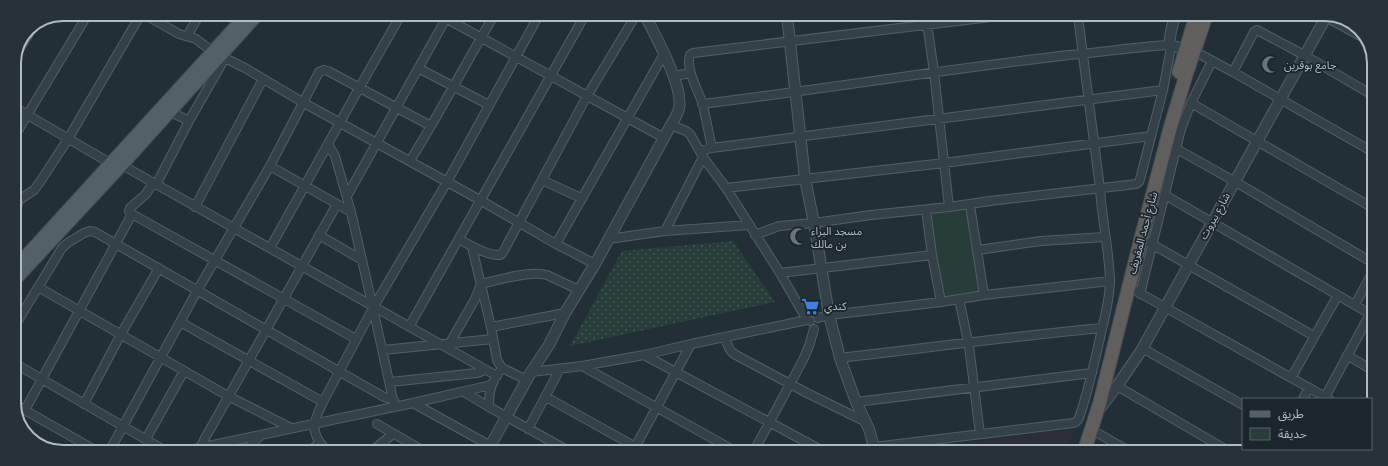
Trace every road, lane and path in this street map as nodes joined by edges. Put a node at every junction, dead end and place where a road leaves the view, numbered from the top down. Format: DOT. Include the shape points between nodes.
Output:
graph roads {
  1 [pos="84,21"];
  2 [pos="137,21"];
  3 [pos="156,21"];
  4 [pos="196,21"];
  5 [pos="242,21"];
  6 [pos="251,21"];
  7 [pos="398,21"];
  8 [pos="442,21"];
  9 [pos="454,21"];
  10 [pos="490,21"];
  11 [pos="536,21"];
  12 [pos="582,21"];
  13 [pos="632,21"];
  14 [pos="648,21"];
  15 [pos="788,21"];
  16 [pos="923,21"];
  17 [pos="926,21"];
  18 [pos="1079,21"];
  19 [pos="1174,21"];
  20 [pos="1195,21"];
  21 [pos="1204,21"];
  22 [pos="1323,21"];
  23 [pos="1337,23"];
  24 [pos="1350,30"];
  25 [pos="187,36"];
  26 [pos="481,37"];
  27 [pos="790,42"];
  28 [pos="1169,45"];
  29 [pos="1190,50"];
  30 [pos="664,54"];
  31 [pos="1082,54"];
  32 [pos="219,55"];
  33 [pos="1304,55"];
  34 [pos="516,56"];
  35 [pos="1212,61"];
  36 [pos="418,68"];
  37 [pos="934,72"];
  38 [pos="1233,72"];
  39 [pos="692,73"];
  40 [pos="550,75"];
  41 [pos="673,76"];
  42 [pos="263,79"];
  43 [pos="359,87"];
  44 [pos="453,87"];
  45 [pos="1163,90"];
  46 [pos="1367,92"];
  47 [pos="795,93"];
  48 [pos="587,96"];
  49 [pos="1280,99"];
  50 [pos="1089,100"];
  51 [pos="304,103"];
  52 [pos="1191,103"];
  53 [pos="702,104"];
  54 [pos="489,105"];
  55 [pos="396,108"];
  56 [pos="21,111"];
  57 [pos="171,112"];
  58 [pos="28,115"];
  59 [pos="627,118"];
  60 [pos="939,119"];
  61 [pos="189,121"];
  62 [pos="339,122"];
  63 [pos="671,125"];
  64 [pos="21,126"];
  65 [pos="431,126"];
  66 [pos="1151,136"];
  67 [pos="800,137"];
  68 [pos="68,138"];
  69 [pos="664,138"];
  70 [pos="1257,140"];
  71 [pos="376,142"];
  72 [pos="1095,143"];
  73 [pos="328,144"];
  74 [pos="712,148"];
  75 [pos="1176,148"];
  76 [pos="1367,149"];
  77 [pos="702,154"];
  78 [pos="410,161"];
  79 [pos="110,163"];
  80 [pos="944,163"];
  81 [pos="122,165"];
  82 [pos="270,166"];
  83 [pos="805,179"];
  84 [pos="542,180"];
  85 [pos="1234,181"];
  86 [pos="447,182"];
  87 [pos="155,184"];
  88 [pos="305,186"];
  89 [pos="726,188"];
  90 [pos="1100,189"];
  91 [pos="1164,195"];
  92 [pos="347,196"];
  93 [pos="21,197"];
  94 [pos="581,198"];
  95 [pos="480,200"];
  96 [pos="337,204"];
  97 [pos="1367,204"];
  98 [pos="970,205"];
  99 [pos="195,207"];
  100 [pos="950,208"];
  101 [pos="926,210"];
  102 [pos="351,212"];
  103 [pos="132,214"];
  104 [pos="519,222"];
  105 [pos="1212,222"];
  106 [pos="814,223"];
  107 [pos="749,224"];
  108 [pos="234,228"];
  109 [pos="665,231"];
  110 [pos="755,235"];
  111 [pos="319,236"];
  112 [pos="1105,237"];
  113 [pos="459,239"];
  114 [pos="608,239"];
  115 [pos="1147,241"];
  116 [pos="116,243"];
  117 [pos="556,244"];
  118 [pos="472,247"];
  119 [pos="270,248"];
  120 [pos="978,250"];
  121 [pos="932,255"];
  122 [pos="362,260"];
  123 [pos="1367,260"];
  124 [pos="21,261"];
  125 [pos="215,261"];
  126 [pos="594,264"];
  127 [pos="1189,264"];
  128 [pos="302,266"];
  129 [pos="159,268"];
  130 [pos="821,269"];
  131 [pos="21,273"];
  132 [pos="780,273"];
  133 [pos="1110,282"];
  134 [pos="1367,282"];
  135 [pos="481,284"];
  136 [pos="38,287"];
  137 [pos="579,290"];
  138 [pos="197,291"];
  139 [pos="1134,291"];
  140 [pos="984,294"];
  141 [pos="1338,295"];
  142 [pos="283,299"];
  143 [pos="959,299"];
  144 [pos="941,302"];
  145 [pos="1355,305"];
  146 [pos="1165,307"];
  147 [pos="373,308"];
  148 [pos="79,310"];
  149 [pos="1367,312"];
  150 [pos="565,313"];
  151 [pos="21,315"];
  152 [pos="829,315"];
  153 [pos="1367,321"];
  154 [pos="180,322"];
  155 [pos="810,323"];
  156 [pos="409,327"];
  157 [pos="491,327"];
  158 [pos="1102,328"];
  159 [pos="265,329"];
  160 [pos="121,334"];
  161 [pos="1314,336"];
  162 [pos="724,337"];
  163 [pos="356,339"];
  164 [pos="493,339"];
  165 [pos="968,343"];
  166 [pos="691,344"];
  167 [pos="446,345"];
  168 [pos="1142,348"];
  169 [pos="383,350"];
  170 [pos="644,355"];
  171 [pos="1347,356"];
  172 [pos="161,357"];
  173 [pos="840,358"];
  174 [pos="248,360"];
  175 [pos="582,366"];
  176 [pos="21,367"];
  177 [pos="1367,367"];
  178 [pos="502,368"];
  179 [pos="560,369"];
  180 [pos="485,370"];
  181 [pos="184,371"];
  182 [pos="339,372"];
  183 [pos="675,372"];
  184 [pos="1092,373"];
  185 [pos="496,376"];
  186 [pos="529,376"];
  187 [pos="1291,378"];
  188 [pos="42,379"];
  189 [pos="390,382"];
  190 [pos="789,383"];
  191 [pos="492,385"];
  192 [pos="1117,386"];
  193 [pos="974,387"];
  194 [pos="1309,388"];
  195 [pos="464,392"];
  196 [pos="228,396"];
  197 [pos="546,397"];
  198 [pos="1304,398"];
  199 [pos="1327,398"];
  200 [pos="323,402"];
  201 [pos="856,402"];
  202 [pos="394,403"];
  203 [pos="413,403"];
  204 [pos="84,404"];
  205 [pos="1242,404"];
  206 [pos="489,407"];
  207 [pos="22,408"];
  208 [pos="656,408"];
  209 [pos="25,410"];
  210 [pos="1098,411"];
  211 [pos="507,417"];
  212 [pos="769,422"];
  213 [pos="866,422"];
  214 [pos="314,424"];
  215 [pos="377,424"];
  216 [pos="123,426"];
  217 [pos="291,428"];
  218 [pos="528,429"];
  219 [pos="1092,430"];
  220 [pos="393,434"];
  221 [pos="980,434"];
  222 [pos="260,436"];
  223 [pos="146,439"];
  224 [pos="319,443"];
  225 [pos="86,445"];
  226 [pos="113,445"];
  227 [pos="156,445"];
  228 [pos="202,445"];
  229 [pos="212,445"];
  230 [pos="251,445"];
  231 [pos="317,445"];
  232 [pos="379,445"];
  233 [pos="413,445"];
  234 [pos="485,445"];
  235 [pos="494,445"];
  236 [pos="558,445"];
  237 [pos="629,445"];
  238 [pos="636,445"];
  239 [pos="724,445"];
  240 [pos="757,445"];
  241 [pos="812,445"];
  242 [pos="872,445"];
  243 [pos="902,445"];
  244 [pos="1078,445"];
  245 [pos="1087,445"];
  246 [pos="1119,445"];
  247 [pos="1218,445"];
  1 -- 58 [label="street"];
  2 -- 68 [label="street"];
  3 -- 25 [label="street"];
  4 -- 25 [label="street"];
  5 -- 32 [label="main road"];
  6 -- 32 [label="main road"];
  7 -- 43 [label="street"];
  8 -- 36 [label="street"];
  9 -- 26 [label="street"];
  10 -- 26 [label="street"];
  11 -- 34 [label="street"];
  12 -- 40 [label="street"];
  13 -- 48 [label="street"];
  14 -- 30 [label="street"];
  15 -- 27 [label="street"];
  16 -- 27 [label="street" via="896,29"];
  17 -- 37 [label="street"];
  18 -- 31 [label="street"];
  19 -- 28 [label="street"];
  20 -- 29 [label="highway, شارع أحمد المقريف"];
  21 -- 29 [label="highway, شارع أحمد المقريف"];
  22 -- 33 [label="street, شارع بيروت"];
  23 -- 24 [label="street"];
  25 -- 32 [label="street" via="196,39"];
  26 -- 34 [label="street"];
  26 -- 44 [label="street"];
  27 -- 39 [label="street" via="693,53 689,60"];
  27 -- 47 [label="street"];
  28 -- 29 [label="street"];
  28 -- 31 [label="street"];
  28 -- 45 [label="street"];
  29 -- 35 [label="street"];
  29 -- 115 [label="highway, شارع أحمد المقريف" via="1171,125"];
  29 -- 244 [label="highway, شارع أحمد المقريف" via="1138,219 1098,382"];
  30 -- 41 [label="street"];
  30 -- 59 [label="street"];
  31 -- 37 [label="street"];
  31 -- 50 [label="street"];
  32 -- 42 [label="street"];
  32 -- 57 [label="main road"];
  32 -- 61 [label="street"];
  32 -- 79 [label="main road"];
  33 -- 38 [label="street" via="1257,30"];
  33 -- 46 [label="street"];
  33 -- 49 [label="street, شارع بيروت"];
  34 -- 40 [label="street"];
  34 -- 54 [label="street"];
  35 -- 38 [label="street"];
  35 -- 52 [label="street"];
  36 -- 44 [label="street"];
  36 -- 55 [label="street"];
  37 -- 47 [label="street"];
  37 -- 60 [label="street"];
  38 -- 49 [label="street"];
  39 -- 41 [label="street"];
  39 -- 53 [label="street"];
  40 -- 48 [label="street"];
  40 -- 95 [label="street"];
  41 -- 63 [label="street" via="680,102"];
  42 -- 51 [label="street"];
  42 -- 99 [label="street"];
  43 -- 51 [label="street" via="322,70"];
  43 -- 55 [label="street"];
  43 -- 62 [label="street"];
  44 -- 54 [label="street"];
  44 -- 65 [label="street"];
  45 -- 50 [label="street"];
  45 -- 66 [label="street"];
  47 -- 53 [label="street"];
  47 -- 67 [label="street"];
  48 -- 59 [label="street"];
  48 -- 84 [label="street"];
  49 -- 70 [label="street, شارع بيروت"];
  49 -- 76 [label="street"];
  50 -- 60 [label="street"];
  50 -- 72 [label="street"];
  51 -- 62 [label="street"];
  51 -- 82 [label="street"];
  52 -- 70 [label="street"];
  52 -- 75 [label="street"];
  53 -- 74 [label="street"];
  54 -- 86 [label="street"];
  55 -- 65 [label="street"];
  55 -- 71 [label="street"];
  56 -- 58 [label="street"];
  57 -- 61 [label="street"];
  57 -- 81 [label="main road"];
  58 -- 64 [label="street"];
  58 -- 68 [label="street"];
  59 -- 69 [label="street"];
  59 -- 94 [label="street"];
  60 -- 67 [label="street"];
  60 -- 80 [label="street"];
  61 -- 87 [label="street"];
  62 -- 71 [label="street"];
  62 -- 73 [label="street"];
  63 -- 69 [label="street"];
  63 -- 77 [label="street" via="690,134"];
  65 -- 78 [label="street"];
  66 -- 72 [label="street"];
  66 -- 90 [label="street" via="1138,182"];
  67 -- 74 [label="street"];
  67 -- 83 [label="street"];
  68 -- 79 [label="street"];
  68 -- 93 [label="street" via="37,186"];
  69 -- 114 [label="street"];
  70 -- 85 [label="street, شارع بيروت"];
  70 -- 97 [label="street"];
  71 -- 78 [label="street"];
  71 -- 92 [label="street"];
  72 -- 80 [label="street"];
  72 -- 90 [label="street"];
  73 -- 88 [label="street"];
  73 -- 92 [label="street" via="335,156"];
  74 -- 77 [label="street"];
  75 -- 85 [label="street"];
  75 -- 91 [label="street"];
  77 -- 89 [label="street"];
  77 -- 109 [label="street"];
  78 -- 86 [label="street"];
  79 -- 124 [label="main road"];
  80 -- 83 [label="street"];
  80 -- 100 [label="street"];
  81 -- 87 [label="street"];
  81 -- 131 [label="main road"];
  82 -- 88 [label="street"];
  82 -- 108 [label="street"];
  83 -- 89 [label="street"];
  83 -- 106 [label="street"];
  84 -- 94 [label="street"];
  84 -- 104 [label="street"];
  85 -- 105 [label="street, شارع بيروت"];
  85 -- 123 [label="street"];
  86 -- 95 [label="street"];
  86 -- 147 [label="street"];
  87 -- 99 [label="street"];
  87 -- 103 [label="street" via="130,208"];
  88 -- 96 [label="street"];
  88 -- 119 [label="street"];
  89 -- 107 [label="street"];
  90 -- 98 [label="street"];
  90 -- 112 [label="street"];
  91 -- 105 [label="street"];
  91 -- 115 [label="street"];
  92 -- 102 [label="street"];
  94 -- 117 [label="street"];
  95 -- 104 [label="street"];
  95 -- 113 [label="street"];
  96 -- 102 [label="street"];
  96 -- 111 [label="street"];
  98 -- 100 [label="street"];
  98 -- 120 [label="street"];
  99 -- 108 [label="street"];
  100 -- 101 [label="street"];
  101 -- 106 [label="street"];
  101 -- 121 [label="street"];
  102 -- 122 [label="street"];
  103 -- 116 [label="street"];
  103 -- 125 [label="street"];
  104 -- 117 [label="street"];
  104 -- 118 [label="street" via="500,256"];
  105 -- 127 [label="street, شارع بيروت"];
  105 -- 141 [label="street"];
  106 -- 110 [label="street" via="779,226"];
  106 -- 130 [label="street"];
  107 -- 109 [label="street"];
  107 -- 110 [label="street"];
  108 -- 119 [label="street"];
  108 -- 125 [label="street"];
  109 -- 114 [label="street"];
  110 -- 132 [label="street"];
  111 -- 122 [label="street"];
  111 -- 128 [label="street"];
  112 -- 120 [label="street" via="1041,241"];
  112 -- 133 [label="street"];
  113 -- 118 [label="street"];
  113 -- 156 [label="street"];
  114 -- 126 [label="street"];
  115 -- 127 [label="street"];
  115 -- 139 [label="highway, شارع أحمد المقريف"];
  116 -- 129 [label="street"];
  116 -- 136 [label="street" via="95,232 84,233 62,248"];
  116 -- 148 [label="street"];
  117 -- 126 [label="street"];
  118 -- 135 [label="street"];
  119 -- 128 [label="street"];
  120 -- 140 [label="street"];
  121 -- 130 [label="street"];
  121 -- 144 [label="street"];
  122 -- 147 [label="street"];
  125 -- 138 [label="street"];
  125 -- 142 [label="street"];
  126 -- 137 [label="street"];
  127 -- 146 [label="street, شارع بيروت"];
  127 -- 161 [label="street"];
  128 -- 142 [label="street"];
  128 -- 147 [label="street"];
  129 -- 138 [label="street"];
  129 -- 160 [label="street"];
  130 -- 132 [label="street"];
  130 -- 152 [label="street"];
  132 -- 155 [label="street"];
  133 -- 140 [label="street"];
  133 -- 158 [label="street" via="1110,295"];
  134 -- 145 [label="street"];
  135 -- 137 [label="street" via="542,273"];
  135 -- 157 [label="street"];
  135 -- 167 [label="street"];
  136 -- 148 [label="street"];
  136 -- 151 [label="street"];
  137 -- 150 [label="street"];
  138 -- 154 [label="street"];
  138 -- 159 [label="street"];
  139 -- 146 [label="street"];
  139 -- 210 [label="highway, شارع أحمد المقريف"];
  140 -- 143 [label="street"];
  141 -- 145 [label="street"];
  141 -- 161 [label="street"];
  142 -- 159 [label="street"];
  142 -- 163 [label="street"];
  143 -- 144 [label="street"];
  143 -- 165 [label="street"];
  144 -- 152 [label="street"];
  145 -- 149 [label="street"];
  146 -- 168 [label="street, شارع بيروت"];
  146 -- 187 [label="street"];
  147 -- 156 [label="street"];
  147 -- 163 [label="street"];
  147 -- 169 [label="street"];
  148 -- 160 [label="street"];
  148 -- 188 [label="street"];
  150 -- 157 [label="street"];
  150 -- 186 [label="street"];
  152 -- 155 [label="street" via="813,318"];
  152 -- 173 [label="street"];
  153 -- 171 [label="street"];
  154 -- 172 [label="street"];
  154 -- 174 [label="street"];
  155 -- 162 [label="street"];
  155 -- 190 [label="street" via="809,346"];
  156 -- 167 [label="street"];
  157 -- 164 [label="street"];
  158 -- 165 [label="street"];
  158 -- 184 [label="street"];
  159 -- 174 [label="street"];
  159 -- 182 [label="street"];
  160 -- 172 [label="street"];
  160 -- 204 [label="street"];
  161 -- 187 [label="street"];
  162 -- 166 [label="street"];
  162 -- 190 [label="street" via="734,354"];
  163 -- 182 [label="street"];
  164 -- 167 [label="street"];
  164 -- 178 [label="street" via="497,360"];
  165 -- 173 [label="street"];
  165 -- 193 [label="street"];
  166 -- 170 [label="street"];
  166 -- 183 [label="street"];
  167 -- 169 [label="street"];
  167 -- 180 [label="street"];
  168 -- 192 [label="street, شارع بيروت"];
  168 -- 205 [label="street"];
  169 -- 189 [label="street"];
  170 -- 175 [label="street"];
  170 -- 183 [label="street"];
  171 -- 177 [label="street"];
  171 -- 199 [label="street"];
  172 -- 181 [label="street"];
  172 -- 216 [label="street"];
  173 -- 201 [label="street"];
  174 -- 196 [label="street"];
  174 -- 200 [label="street"];
  175 -- 179 [label="street"];
  175 -- 208 [label="street"];
  176 -- 188 [label="street"];
  178 -- 185 [label="street"];
  178 -- 186 [label="street"];
  179 -- 186 [label="street"];
  179 -- 197 [label="street"];
  180 -- 185 [label="street"];
  180 -- 189 [label="street"];
  181 -- 196 [label="street"];
  181 -- 223 [label="street"];
  182 -- 200 [label="street"];
  182 -- 202 [label="street"];
  183 -- 208 [label="street"];
  183 -- 212 [label="street"];
  184 -- 193 [label="street"];
  184 -- 221 [label="street" via="1076,422"];
  185 -- 191 [label="street"];
  186 -- 211 [label="street"];
  187 -- 194 [label="street"];
  188 -- 204 [label="street"];
  188 -- 209 [label="street"];
  189 -- 202 [label="street"];
  190 -- 212 [label="street"];
  190 -- 213 [label="street"];
  191 -- 195 [label="street"];
  191 -- 206 [label="street"];
  192 -- 210 [label="street, شارع بيروت"];
  192 -- 247 [label="street"];
  193 -- 201 [label="street"];
  193 -- 221 [label="street"];
  194 -- 198 [label="street"];
  194 -- 199 [label="street"];
  195 -- 203 [label="street"];
  195 -- 206 [label="street"];
  196 -- 217 [label="street"];
  196 -- 228 [label="street"];
  197 -- 218 [label="street"];
  197 -- 237 [label="street"];
  200 -- 214 [label="street"];
  201 -- 213 [label="street"];
  202 -- 203 [label="street"];
  202 -- 214 [label="street"];
  203 -- 234 [label="street"];
  204 -- 216 [label="street"];
  206 -- 211 [label="street"];
  207 -- 209 [label="street"];
  208 -- 238 [label="street"];
  208 -- 239 [label="street"];
  209 -- 225 [label="street"];
  210 -- 219 [label="highway, شارع أحمد المقريف"];
  211 -- 218 [label="street"];
  211 -- 235 [label="street"];
  212 -- 240 [label="street"];
  212 -- 241 [label="street"];
  213 -- 242 [label="street"];
  214 -- 217 [label="street"];
  214 -- 224 [label="street" via="315,437"];
  215 -- 220 [label="street"];
  216 -- 223 [label="street"];
  216 -- 226 [label="street"];
  217 -- 222 [label="street"];
  218 -- 236 [label="street"];
  219 -- 245 [label="highway, شارع أحمد المقريف"];
  219 -- 246 [label="street"];
  220 -- 232 [label="street"];
  220 -- 233 [label="street"];
  221 -- 243 [label="street"];
  222 -- 229 [label="street"];
  222 -- 230 [label="street"];
  223 -- 227 [label="street"];
  224 -- 231 [label="street"];
}
